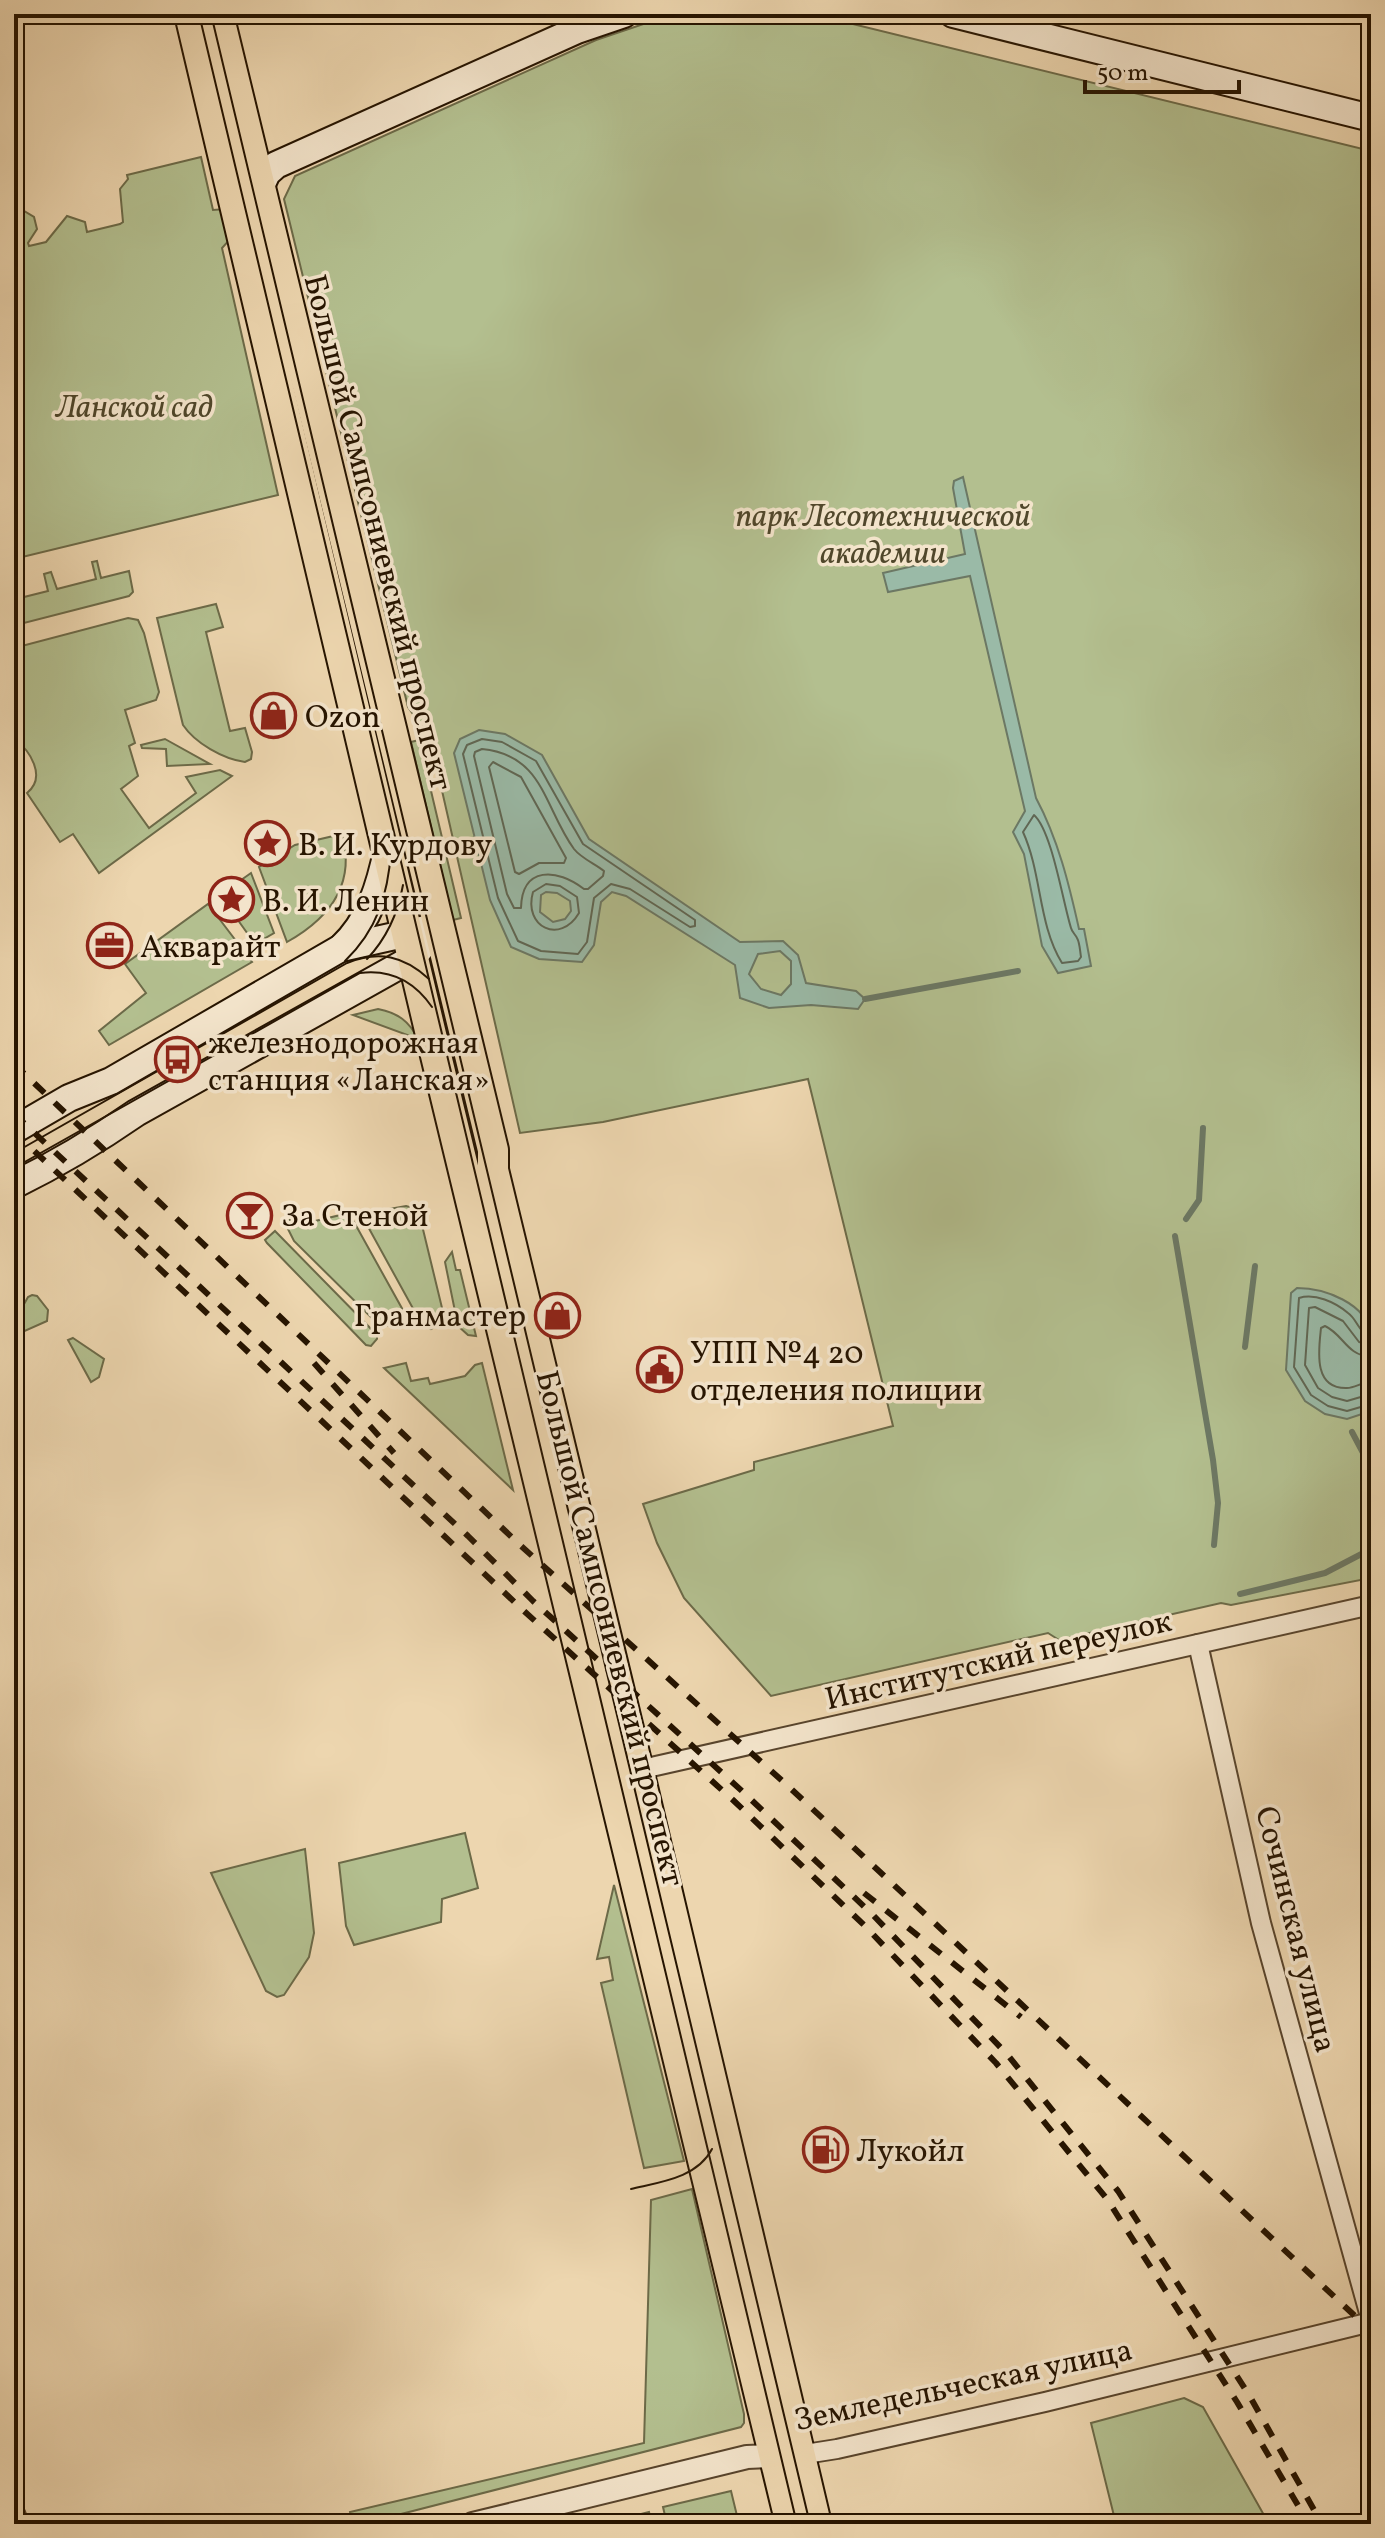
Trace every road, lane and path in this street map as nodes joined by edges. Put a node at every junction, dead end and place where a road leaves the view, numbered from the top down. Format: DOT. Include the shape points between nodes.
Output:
graph roads {
  1 [pos="190,14"];
  2 [pos="218,14"];
  3 [pos="624,14"];
  4 [pos="953,14"];
  5 [pos="1371,118"];
  6 [pos="245,189"];
  7 [pos="388,846"];
  8 [pos="420,939"];
  9 [pos="341,948"];
  10 [pos="111,1081"];
  11 [pos="14,1130"];
  12 [pos="14,1146"];
  13 [pos="14,1182"];
  14 [pos="1371,1605"];
  15 [pos="1198,1644"];
  16 [pos="638,1770"];
  17 [pos="1371,2321"];
  18 [pos="787,2455"];
  19 [pos="14,2516"];
  20 [pos="16,2524"];
  21 [pos="473,2524"];
  22 [pos="791,2524"];
  23 [pos="816,2524"];
  1 -- 6 [label="main road"];
  2 -- 6 [label="main road"];
  3 -- 6 [label="main road" via="577,30 276,165"];
  4 -- 5 [label="main road"];
  6 -- 7 [label="main road, Большой Сампсониевский проспект"];
  6 -- 8 [label="main road, Большой Сампсониевский проспект"];
  7 -- 8 [label="main road, Большой Сампсониевский проспект"];
  7 -- 9 [label="main road" via="365,919"];
  8 -- 9 [label="main road"];
  8 -- 13 [label="main road" via="136,1113 48,1155"];
  8 -- 16 [label="main road, Большой Сампсониевский проспект" via="493,1150 493,1170"];
  8 -- 18 [label="main road, Большой Сампсониевский проспект"];
  9 -- 10 [label="main road"];
  10 -- 11 [label="main road"];
  10 -- 12 [label="main road" via="77,1109"];
  14 -- 15 [label="street, Институтский переулок"];
  15 -- 16 [label="street, Институтский переулок"];
  15 -- 17 [label="street, Сочинская улица" via="1261,1923"];
  16 -- 18 [label="main road, Большой Сампсониевский проспект"];
  17 -- 18 [label="street, Земледельческая улица" via="1045,2402 837,2449"];
  18 -- 21 [label="street, Земледельческая улица" via="747,2457"];
  18 -- 22 [label="main road, Большой Сампсониевский проспект"];
  18 -- 23 [label="main road, Большой Сампсониевский проспект"];
  19 -- 20 [label="street"];
}
